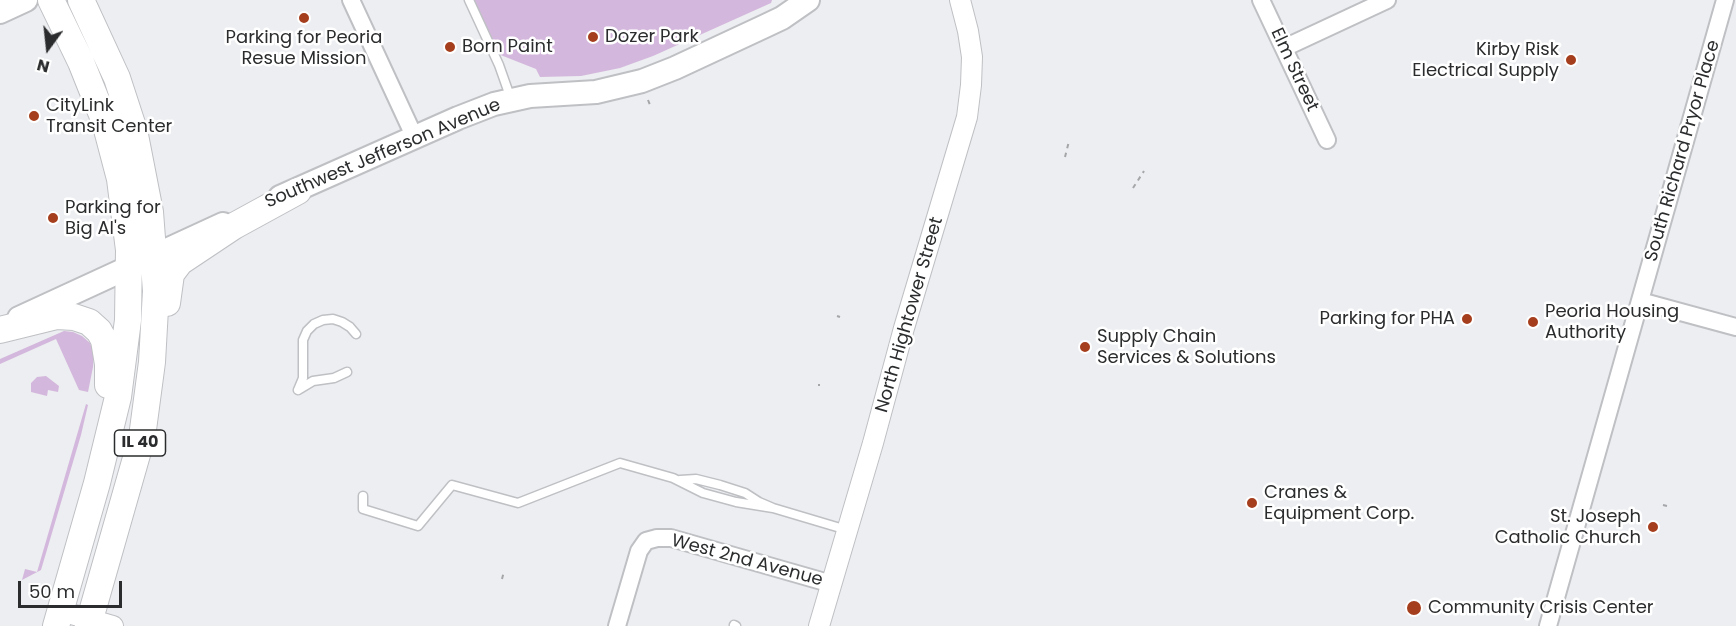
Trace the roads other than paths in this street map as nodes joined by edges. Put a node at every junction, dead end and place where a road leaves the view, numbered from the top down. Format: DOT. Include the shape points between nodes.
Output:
graph roads {
  1 [pos="27,0"];
  2 [pos="51,0"];
  3 [pos="81,0"];
  4 [pos="469,0"];
  5 [pos="808,0"];
  6 [pos="960,0"];
  7 [pos="1261,0"];
  8 [pos="1387,0"];
  9 [pos="1725,0"];
  10 [pos="354,3"];
  11 [pos="0,12"];
  12 [pos="1284,48"];
  13 [pos="512,99"];
  14 [pos="414,138"];
  15 [pos="1328,140"];
  16 [pos="298,191"];
  17 [pos="155,255"];
  18 [pos="128,267"];
  19 [pos="1640,301"];
  20 [pos="1736,327"];
  21 [pos="0,328"];
  22 [pos="356,334"];
  23 [pos="347,372"];
  24 [pos="127,494"];
  25 [pos="363,496"];
  26 [pos="848,530"];
  27 [pos="82,536"];
  28 [pos="832,584"];
  29 [pos="59,618"];
  30 [pos="97,624"];
  31 [pos="616,626"];
  32 [pos="819,626"];
  33 [pos="1548,626"];
  1 -- 11 [label="main road"];
  2 -- 18 [label="main road, IL 40" via="105,122 120,179"];
  3 -- 17 [label="main road, IL 40" via="117,78 134,130"];
  4 -- 13 [label="lane"];
  5 -- 13 [label="main road, Southwest Jefferson Avenue" via="782,18 642,81 596,92"];
  6 -- 26 [label="street, North Hightower Street" via="972,57 967,117"];
  7 -- 12 [label="street, Elm Street"];
  8 -- 12 [label="street"];
  9 -- 19 [label="street, South Richard Pryor Place"];
  10 -- 14 [label="street"];
  12 -- 15 [label="street, Elm Street"];
  13 -- 14 [label="main road, Southwest Jefferson Avenue"];
  14 -- 16 [label="main road, Southwest Jefferson Avenue"];
  16 -- 17 [label="main road, Southwest Jefferson Avenue"];
  16 -- 24 [label="main road" via="219,236 180,262 171,274 144,440"];
  17 -- 18 [label="main road, Southwest Jefferson Avenue"];
  17 -- 24 [label="main road, IL 40" via="153,362 142,437"];
  18 -- 21 [label="main road, Southwest Jefferson Avenue"];
  18 -- 27 [label="main road, IL 40" via="126,338 118,397"];
  19 -- 20 [label="street"];
  19 -- 33 [label="street, South Richard Pryor Place"];
  21 -- 27 [label="main road" via="71,316 89,322 105,340 107,406"];
  22 -- 23 [label="lane" via="342,321 323,320 314,324 303,339 303,378 298,390 313,381"];
  24 -- 30 [label="main road, IL 40"];
  25 -- 26 [label="lane" via="363,509 418,526 452,485 518,503 620,463 673,478 720,485 773,508"];
  26 -- 28 [label="street, North Hightower Street"];
  27 -- 29 [label="main road, IL 40"];
  28 -- 31 [label="street, West 2nd Avenue" via="671,538 657,538 646,541 639,551"];
  28 -- 32 [label="street, North Hightower Street"];
  29 -- 30 [label="street"];
}
